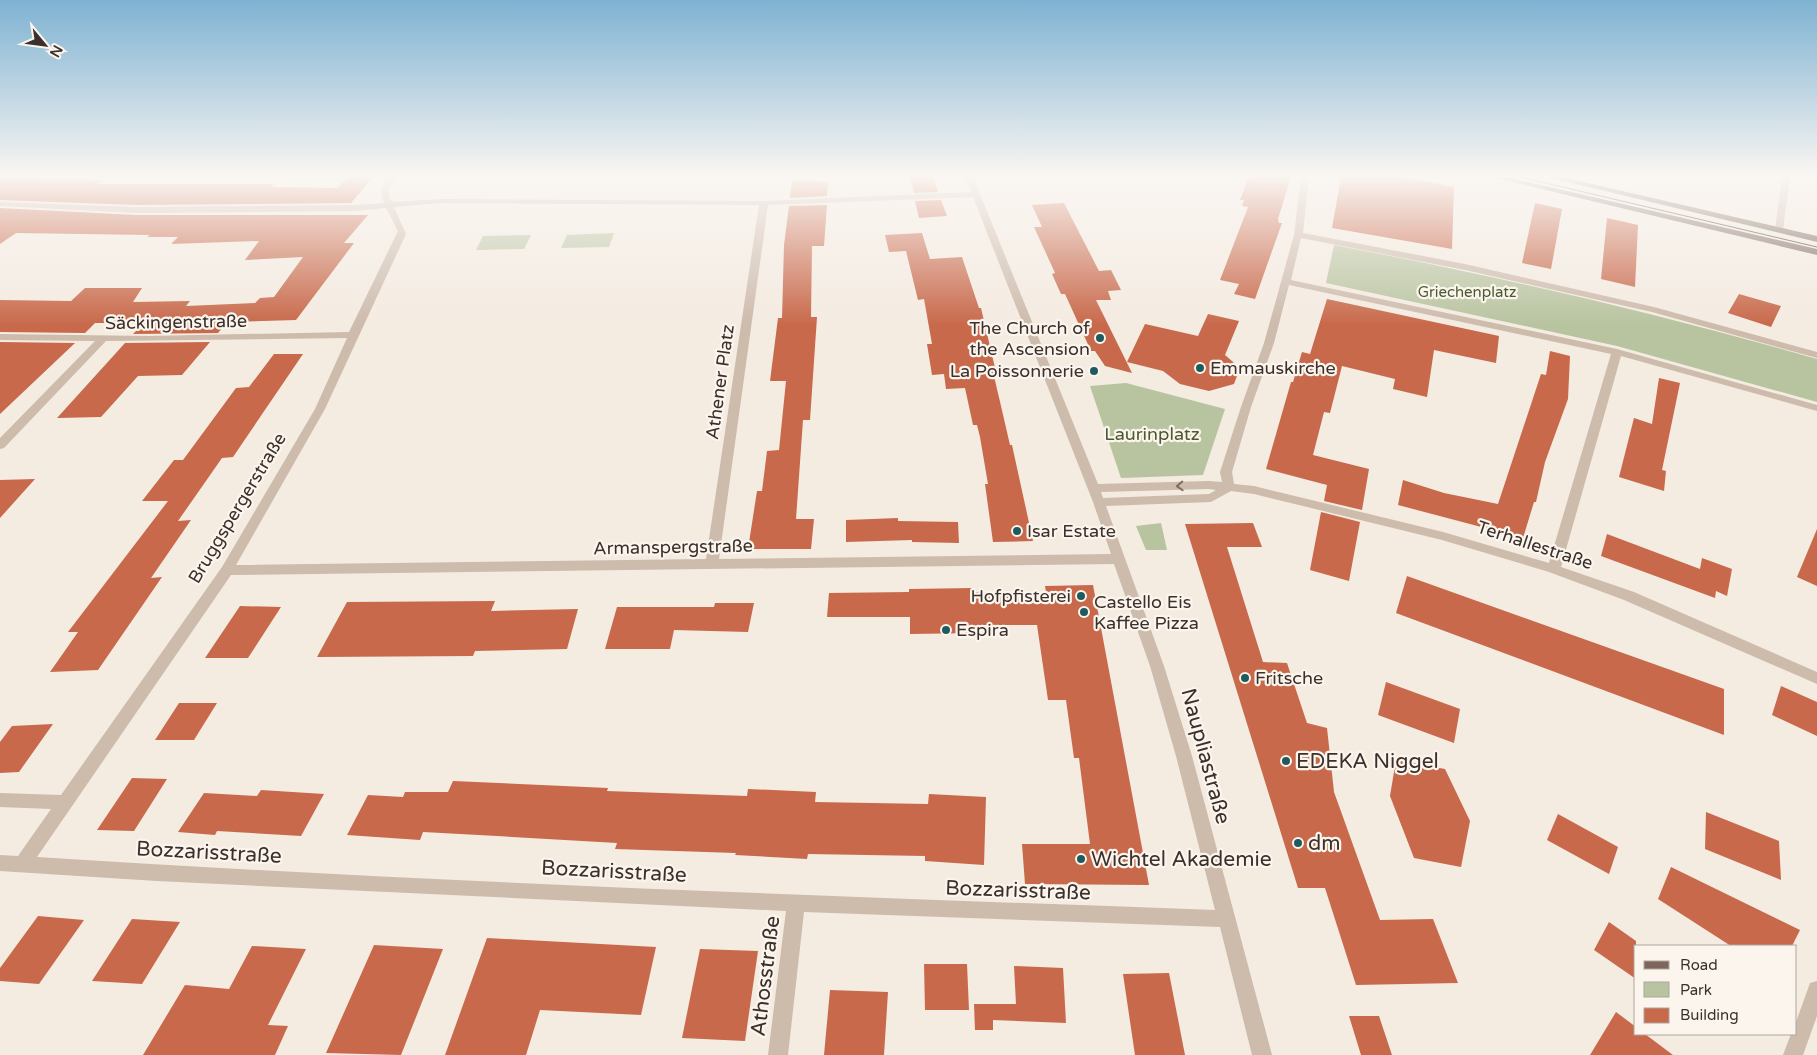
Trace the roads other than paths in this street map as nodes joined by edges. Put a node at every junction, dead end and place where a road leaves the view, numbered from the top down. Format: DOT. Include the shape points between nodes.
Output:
graph roads {
  1 [pos="400,226"];
  2 [pos="761,226"];
  3 [pos="989,226"];
  4 [pos="1299,226"];
  5 [pos="1707,226"];
  6 [pos="1763,226"];
  7 [pos="1779,226"];
  8 [pos="1779,230"];
  9 [pos="1298,235"];
  10 [pos="1817,239"];
  11 [pos="1817,252"];
  12 [pos="1286,282"];
  13 [pos="353,335"];
  14 [pos="0,337"];
  15 [pos="103,339"];
  16 [pos="1617,352"];
  17 [pos="1817,355"];
  18 [pos="1817,408"];
  19 [pos="0,445"];
  20 [pos="1229,487"];
  21 [pos="1093,488"];
  22 [pos="1098,502"];
  23 [pos="1120,559"];
  24 [pos="712,565"];
  25 [pos="1554,569"];
  26 [pos="227,570"];
  27 [pos="1817,678"];
  28 [pos="0,801"];
  29 [pos="67,802"];
  30 [pos="0,863"];
  31 [pos="23,863"];
  32 [pos="796,903"];
  33 [pos="1226,919"];
  34 [pos="1817,990"];
  35 [pos="778,1055"];
  36 [pos="1262,1055"];
  37 [pos="1793,1055"];
  1 -- 13 [label="street, Bruggspergerstraße" via="402,234"];
  2 -- 24 [label="street, Athener Platz"];
  3 -- 21 [label="street"];
  4 -- 9 [label="street"];
  5 -- 11 [label="main road"];
  6 -- 8 [label="main road"];
  7 -- 8 [label="street"];
  8 -- 10 [label="main road"];
  9 -- 12 [label="street"];
  9 -- 17 [label="street" via="1465,267 1654,310"];
  12 -- 16 [label="street"];
  12 -- 20 [label="street" via="1226,472"];
  13 -- 15 [label="street, Säckingenstraße"];
  13 -- 26 [label="street, Bruggspergerstraße" via="320,410"];
  14 -- 15 [label="street, Säckingenstraße"];
  15 -- 19 [label="street"];
  16 -- 18 [label="street"];
  16 -- 25 [label="street"];
  20 -- 21 [label="street, one-way"];
  20 -- 22 [label="street" via="1211,498"];
  20 -- 25 [label="street, Terhallestraße" via="1279,494 1443,536"];
  21 -- 22 [label="street"];
  22 -- 23 [label="street"];
  23 -- 24 [label="street, Armanspergstraße"];
  23 -- 33 [label="street, Naupliastraße" via="1175,724"];
  24 -- 26 [label="street, Armanspergstraße"];
  25 -- 27 [label="street, Terhallestraße" via="1629,596"];
  26 -- 29 [label="street, Bruggspergerstraße"];
  28 -- 29 [label="street"];
  29 -- 31 [label="street, Bruggspergerstraße"];
  30 -- 31 [label="street, Bozzarisstraße"];
  31 -- 32 [label="street, Bozzarisstraße" via="157,873"];
  32 -- 33 [label="street, Bozzarisstraße"];
  32 -- 35 [label="street, Athosstraße"];
  33 -- 36 [label="street, Naupliastraße"];
  34 -- 37 [label="street"];
}
